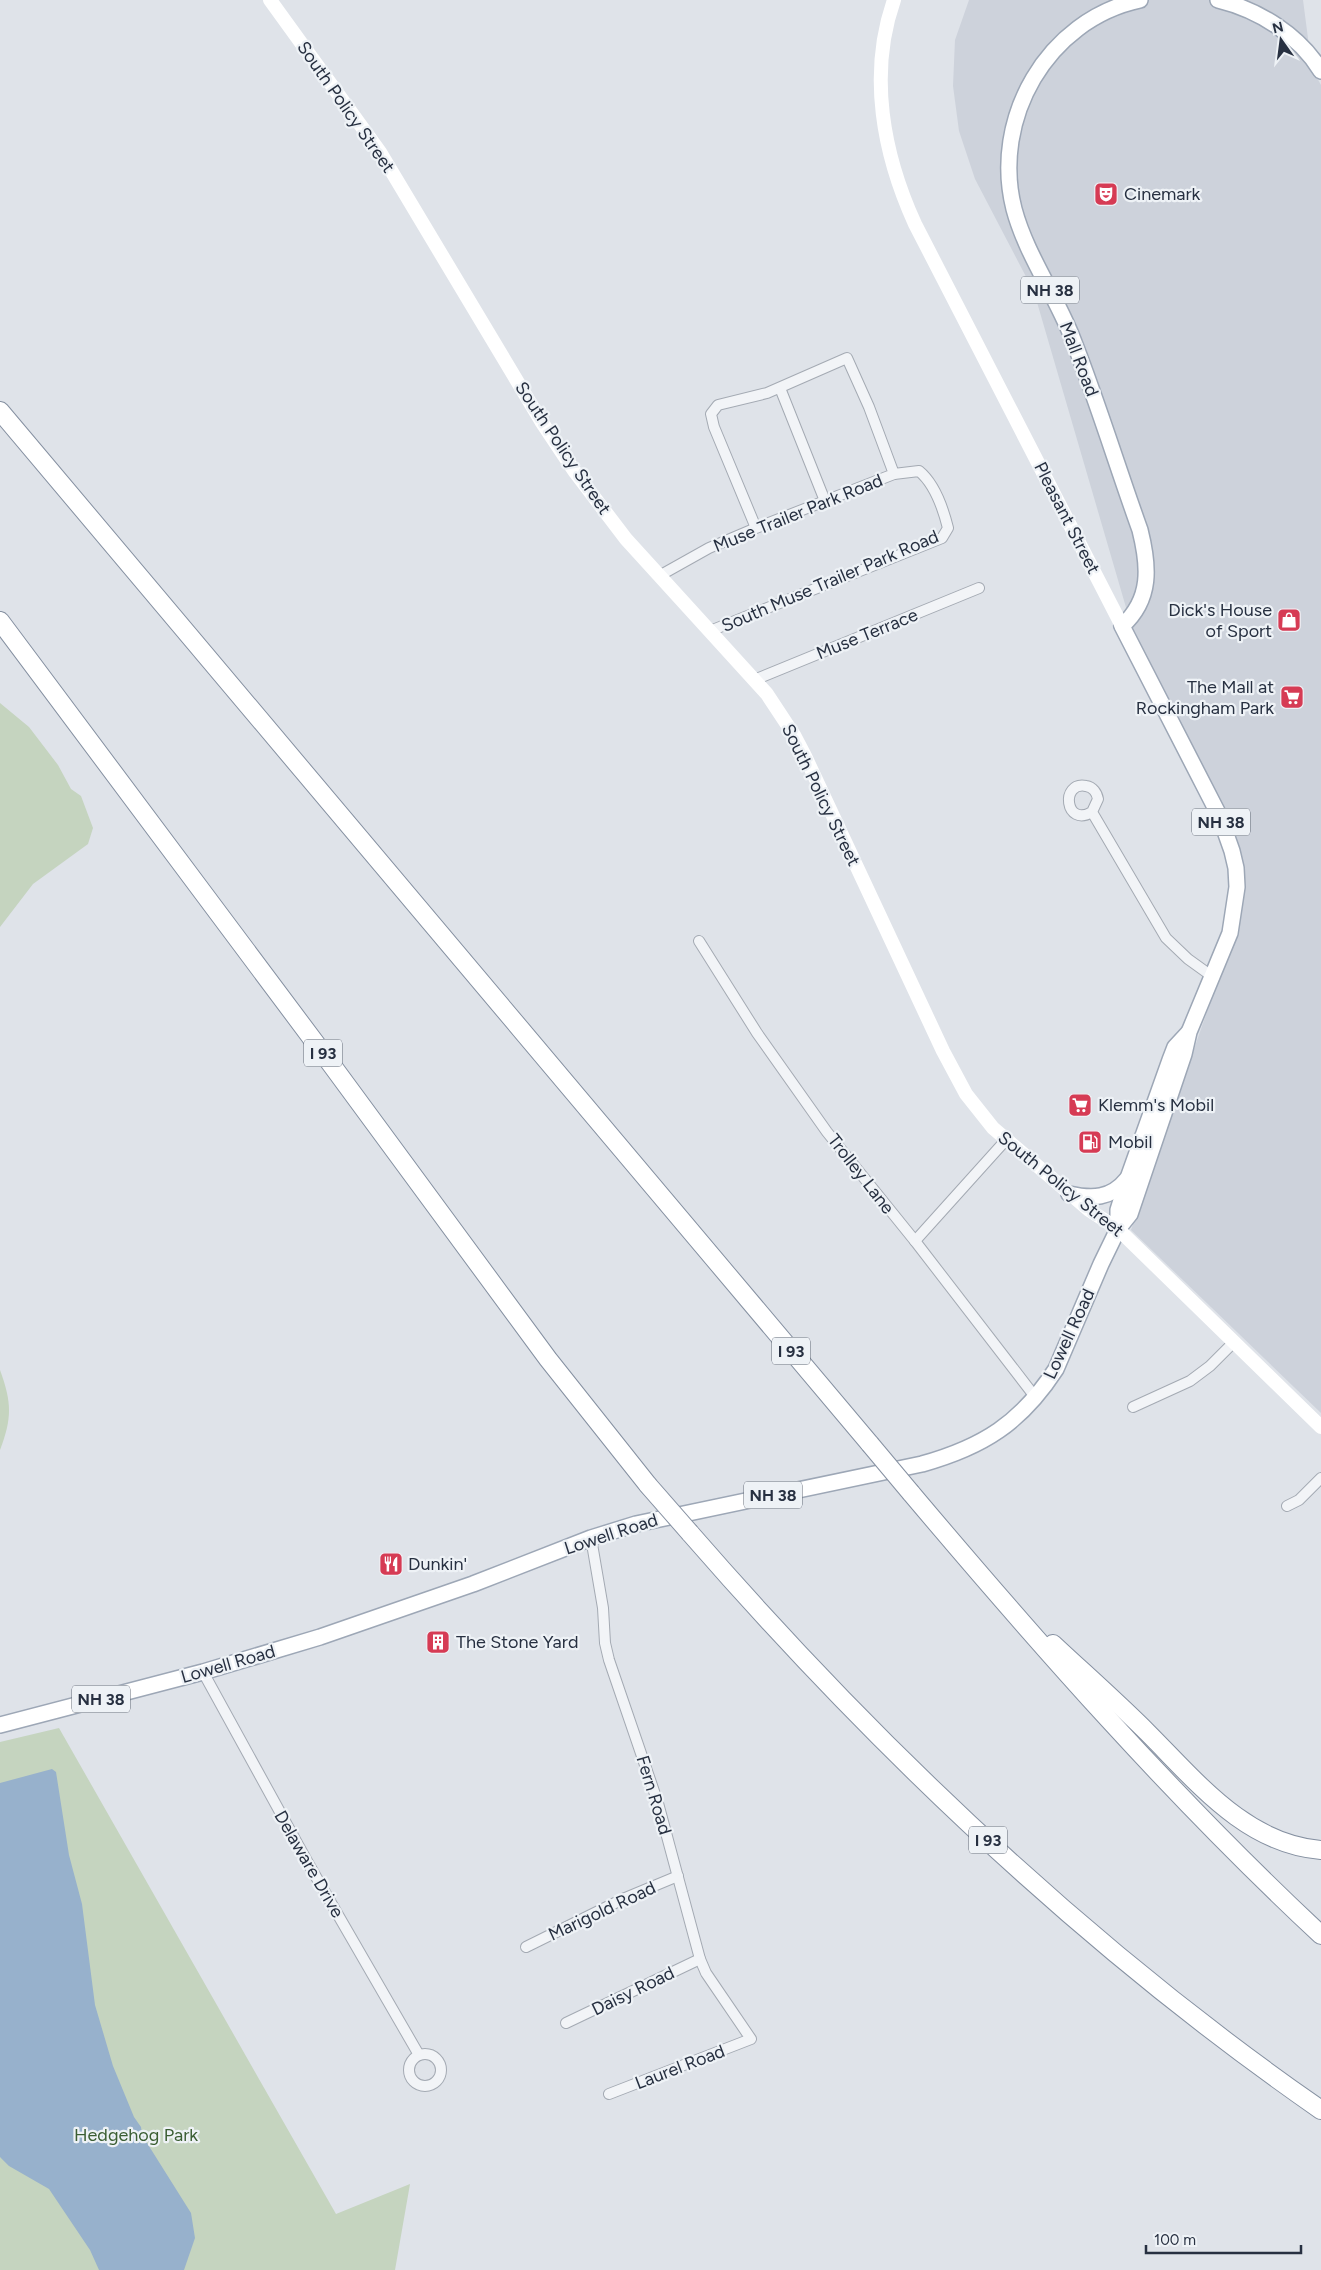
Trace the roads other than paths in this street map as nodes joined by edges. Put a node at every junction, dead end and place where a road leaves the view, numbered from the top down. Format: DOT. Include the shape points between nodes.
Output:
graph roads {
  1 [pos="270,0"];
  2 [pos="894,0"];
  3 [pos="1140,0"];
  4 [pos="1218,0"];
  5 [pos="1321,71"];
  6 [pos="780,388"];
  7 [pos="0,411"];
  8 [pos="894,474"];
  9 [pos="826,501"];
  10 [pos="756,528"];
  11 [pos="659,576"];
  12 [pos="979,588"];
  13 [pos="0,621"];
  14 [pos="1122,626"];
  15 [pos="0,630"];
  16 [pos="710,631"];
  17 [pos="754,680"];
  18 [pos="54,695"];
  19 [pos="1092,812"];
  20 [pos="699,941"];
  21 [pos="1213,977"];
  22 [pos="1189,1032"];
  23 [pos="1005,1140"];
  24 [pos="1128,1178"];
  25 [pos="1069,1194"];
  26 [pos="1118,1229"];
  27 [pos="915,1241"];
  28 [pos="1233,1343"];
  29 [pos="1036,1398"];
  30 [pos="1133,1407"];
  31 [pos="1321,1427"];
  32 [pos="1321,1478"];
  33 [pos="1287,1506"];
  34 [pos="591,1538"];
  35 [pos="989,1586"];
  36 [pos="203,1672"];
  37 [pos="0,1725"];
  38 [pos="1321,1850"];
  39 [pos="678,1876"];
  40 [pos="1321,1935"];
  41 [pos="526,1947"];
  42 [pos="700,1959"];
  43 [pos="566,2023"];
  44 [pos="751,2040"];
  45 [pos="419,2055"];
  46 [pos="609,2094"];
  47 [pos="1321,2110"];
  1 -- 11 [label="street, South Policy Street" via="390,168 554,442 603,511"];
  2 -- 14 [label="street, Pleasant Street" via="881,60 882,109 896,179 915,224"];
  3 -- 14 [label="main road, Mall Road / NH 38" via="1096,16 1054,50 1024,96 1014,124 1009,153 1009,181 1015,212 1072,337 1146,553 1141,599 1134,615"];
  4 -- 5 [label="main road" via="1255,13 1279,28 1308,54"];
  6 -- 8 [label="street, Muse Trailer Park Road" via="847,358"];
  6 -- 9 [label="street"];
  6 -- 10 [label="street" via="718,405 711,414"];
  7 -- 35 [label="highway, I 93, bridge"];
  8 -- 9 [label="street, Muse Trailer Park Road"];
  8 -- 16 [label="street, South Muse Trailer Park Road" via="919,471 928,478 948,528 942,538"];
  9 -- 10 [label="street, Muse Trailer Park Road"];
  10 -- 11 [label="street, Muse Trailer Park Road" via="709,548"];
  11 -- 16 [label="street, South Policy Street"];
  12 -- 17 [label="street, Muse Terrace"];
  13 -- 18 [label="highway, I 93"];
  14 -- 21 [label="main road, Pleasant Street / NH 38" via="1220,817 1232,851 1237,887 1235,910"];
  15 -- 18 [label="highway"];
  16 -- 17 [label="street, South Policy Street"];
  17 -- 23 [label="street, South Policy Street" via="794,735 959,1083"];
  18 -- 47 [label="highway, I 93, bridge" via="548,1359 648,1485 764,1618 911,1769 1018,1868 1176,2002"];
  19 -- 21 [label="street" via="1166,938"];
  20 -- 27 [label="street, Trolley Lane" via="752,1027 827,1132"];
  21 -- 22 [label="main road, Pleasant Street / NH 38"];
  22 -- 24 [label="main road, Pleasant Street / NH 38" via="1175,1047"];
  22 -- 26 [label="main road, Pleasant Street / NH 38" via="1130,1214"];
  23 -- 25 [label="street, South Policy Street"];
  23 -- 27 [label="street"];
  24 -- 25 [label="main road" via="1122,1186 1102,1197"];
  24 -- 26 [label="main road, Pleasant Street / NH 38" via="1118,1210"];
  25 -- 26 [label="street, South Policy Street"];
  26 -- 28 [label="street, South Policy Street"];
  26 -- 29 [label="main road, Lowell Road / NH 38" via="1056,1369"];
  27 -- 29 [label="street, Trolley Lane"];
  28 -- 30 [label="street" via="1190,1381"];
  28 -- 31 [label="street, South Policy Street"];
  29 -- 34 [label="main road, Lowell Road / NH 38" via="986,1440 937,1459 659,1518"];
  32 -- 33 [label="street" via="1299,1500"];
  34 -- 36 [label="main road, Lowell Road / NH 38" via="365,1622"];
  34 -- 39 [label="street, Fern Road" via="609,1660 658,1803"];
  35 -- 38 [label="highway" via="1223,1807 1241,1821 1277,1839"];
  35 -- 40 [label="highway, I 93" via="1159,1776"];
  36 -- 37 [label="main road, Lowell Road / NH 38"];
  36 -- 45 [label="street, Delaware Drive"];
  39 -- 41 [label="street, Marigold Road"];
  39 -- 42 [label="street, Fern Road"];
  42 -- 43 [label="street, Daisy Road"];
  42 -- 44 [label="street, Fern Road"];
  44 -- 46 [label="street, Laurel Road"];
}
